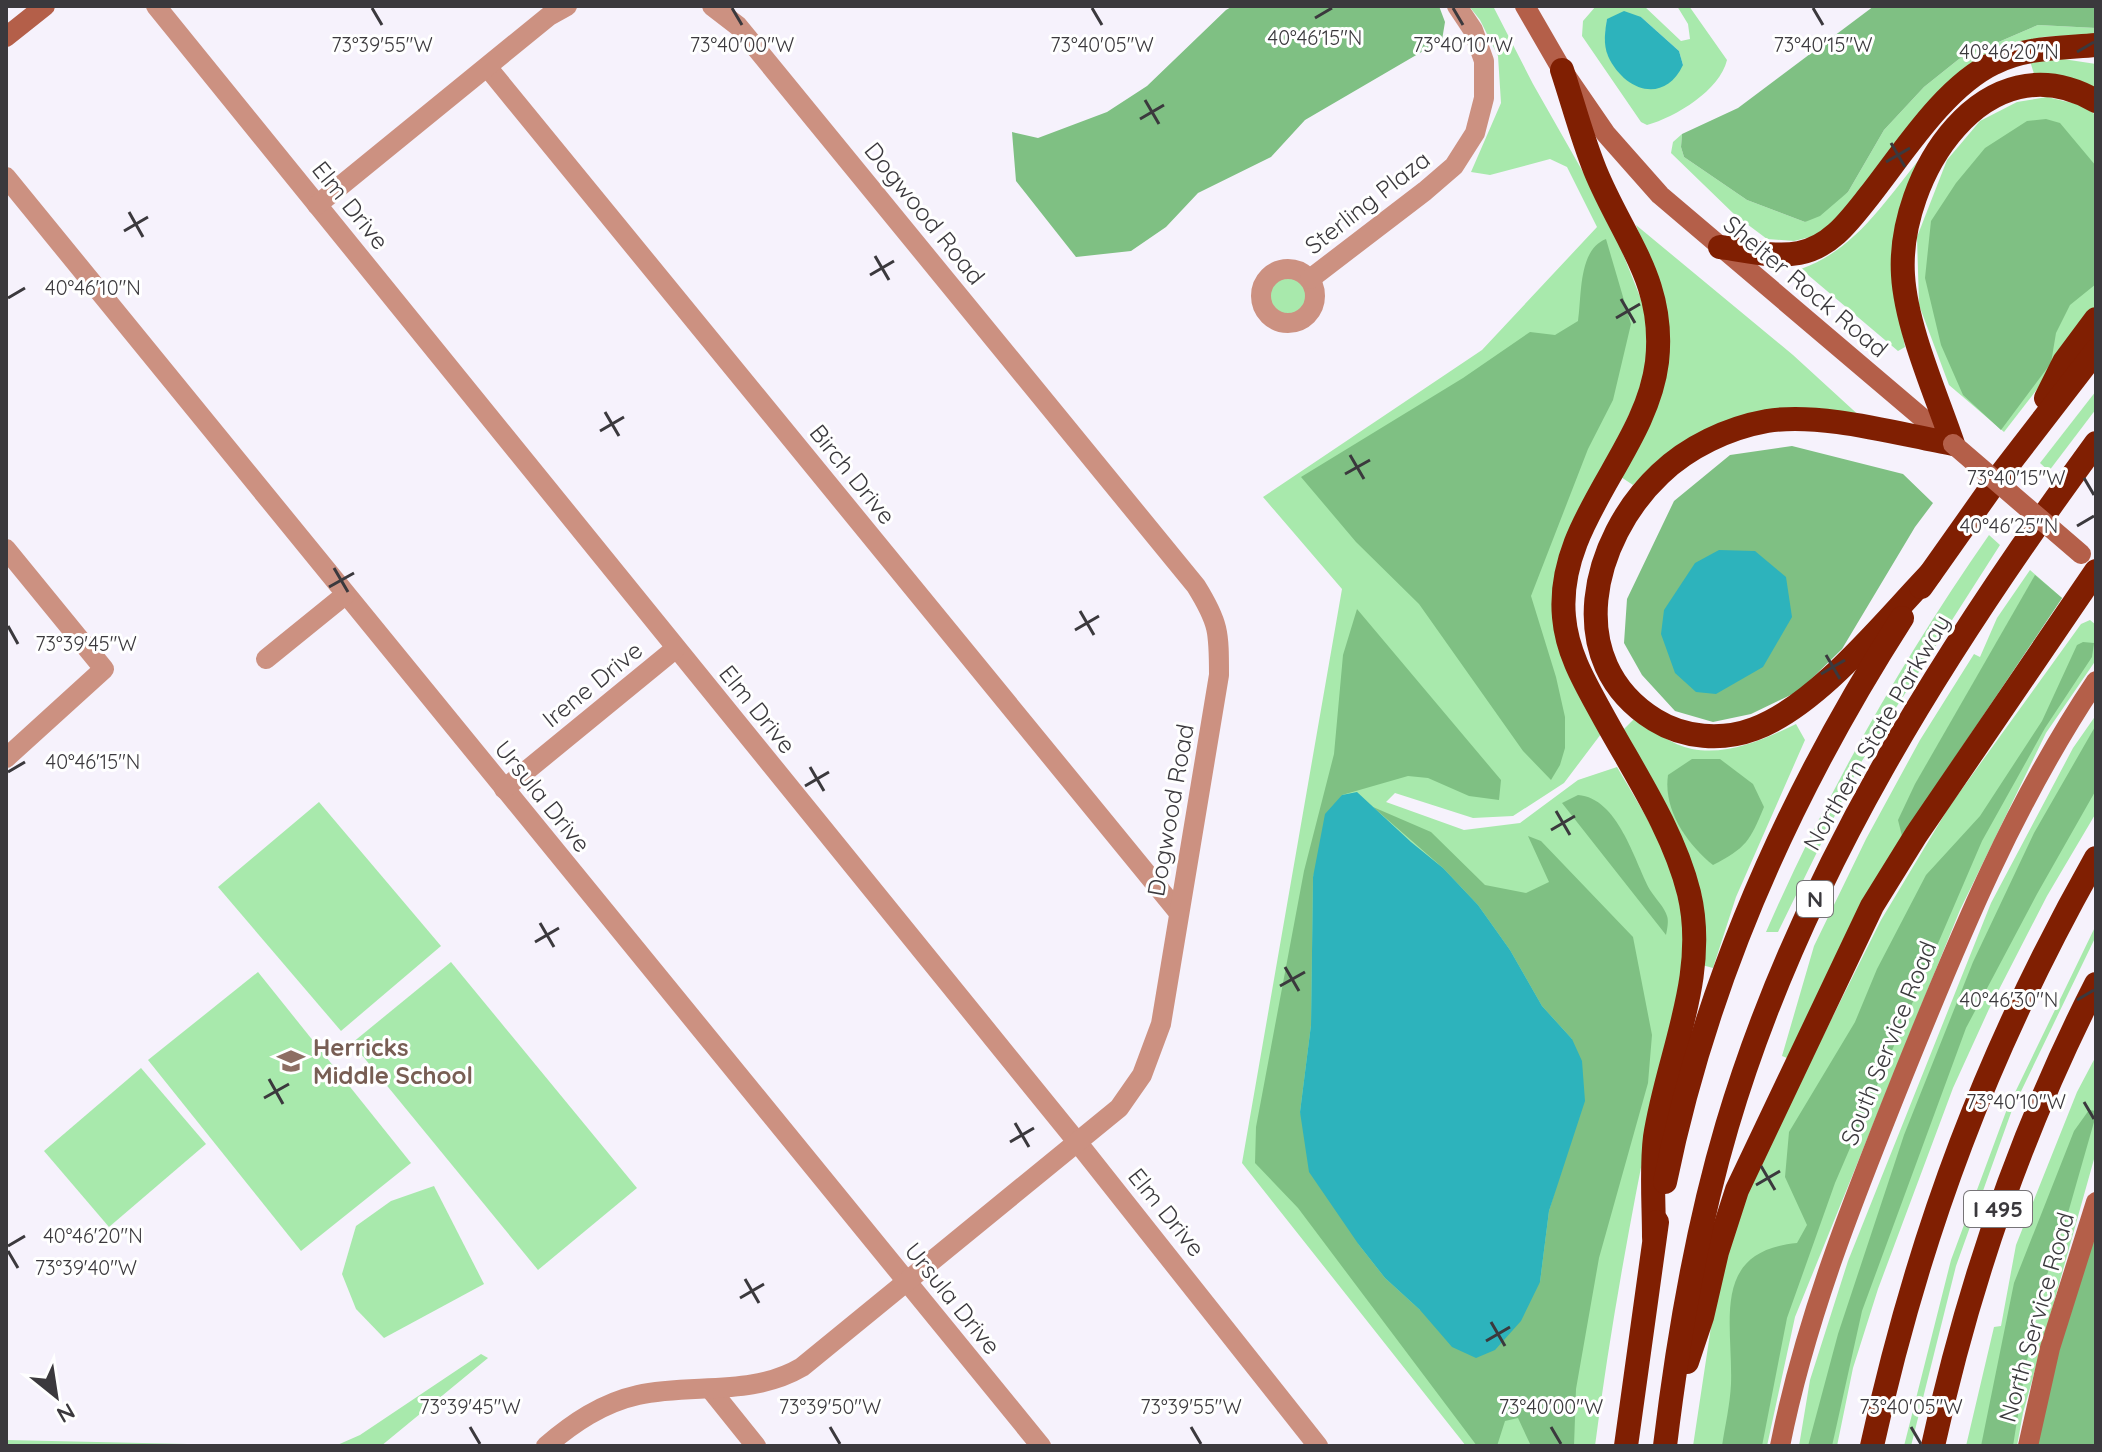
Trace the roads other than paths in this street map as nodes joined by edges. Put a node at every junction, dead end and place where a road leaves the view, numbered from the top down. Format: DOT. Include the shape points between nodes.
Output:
graph roads {
  1 [pos="45,6"];
  2 [pos="156,6"];
  3 [pos="567,6"];
  4 [pos="712,6"];
  5 [pos="1457,6"];
  6 [pos="1525,6"];
  7 [pos="6,37"];
  8 [pos="2096,45"];
  9 [pos="488,68"];
  10 [pos="1562,70"];
  11 [pos="2096,101"];
  12 [pos="6,177"];
  13 [pos="317,205"];
  14 [pos="1720,247"];
  15 [pos="1310,279"];
  16 [pos="2096,319"];
  17 [pos="2096,351"];
  18 [pos="2096,443"];
  19 [pos="1953,444"];
  20 [pos="2024,444"];
  21 [pos="6,549"];
  22 [pos="2091,564"];
  23 [pos="1930,574"];
  24 [pos="345,595"];
  25 [pos="675,649"];
  26 [pos="266,659"];
  27 [pos="2096,681"];
  28 [pos="6,758"];
  29 [pos="504,789"];
  30 [pos="2096,858"];
  31 [pos="1179,913"];
  32 [pos="2096,984"];
  33 [pos="1078,1143"];
  34 [pos="2096,1202"];
  35 [pos="1654,1237"];
  36 [pos="907,1284"];
  37 [pos="1899,1330"];
  38 [pos="711,1390"];
  39 [pos="1669,1413"];
  40 [pos="2030,1444"];
  41 [pos="546,1446"];
  42 [pos="756,1446"];
  43 [pos="1041,1446"];
  44 [pos="1318,1446"];
  45 [pos="1626,1446"];
  46 [pos="1665,1446"];
  47 [pos="1780,1446"];
  48 [pos="1858,1446"];
  49 [pos="1872,1446"];
  50 [pos="1933,1446"];
  1 -- 7 [label="main road"];
  2 -- 13 [label="street, Elm Drive"];
  3 -- 9 [label="street"];
  4 -- 31 [label="street, Dogwood Road" via="738,26 830,136 1196,586 1214,615 1219,675"];
  5 -- 15 [label="street, Sterling Plaza" via="1484,61 1484,98 1475,133 1454,166"];
  6 -- 10 [label="main road, Shelter Rock Road"];
  8 -- 14 [label="highway" via="2009,57 1962,83 1845,225 1820,246 1784,255"];
  9 -- 13 [label="street"];
  9 -- 31 [label="street, Birch Drive"];
  10 -- 14 [label="main road, Shelter Rock Road" via="1632,166"];
  10 -- 35 [label="highway" via="1595,171 1644,266 1657,326 1657,363 1649,394 1577,541 1563,601 1565,630 1577,667 1669,839 1692,911 1691,978 1655,1139"];
  11 -- 19 [label="highway" via="2051,86 1992,96 1947,137 1919,185 1903,241 1904,289"];
  12 -- 24 [label="street, Ursula Drive"];
  13 -- 25 [label="street, Elm Drive"];
  14 -- 19 [label="main road, Shelter Rock Road"];
  16 -- 20 [label="highway" via="2064,362"];
  17 -- 20 [label="highway, Northern State Parkway / N"];
  18 -- 39 [label="highway, Northern State Parkway / N" via="1917,710 1852,824 1795,941 1748,1061 1713,1175 1683,1314"];
  19 -- 22 [label="main road, Shelter Rock Road, bridge"];
  19 -- 23 [label="highway" via="1804,419 1750,424 1701,444 1658,475 1623,519 1599,587 1597,640 1619,688 1648,715 1683,732 1734,735 1770,722 1812,695"];
  20 -- 23 [label="highway, Northern State Parkway / N"];
  21 -- 28 [label="street" via="104,669"];
  22 -- 39 [label="highway" via="1886,882 1853,943 1737,1190"];
  23 -- 35 [label="highway, Northern State Parkway / N" via="1825,747 1743,923 1682,1108"];
  24 -- 26 [label="street"];
  24 -- 29 [label="street, Ursula Drive"];
  25 -- 29 [label="street, Irene Drive"];
  25 -- 33 [label="street, Elm Drive"];
  27 -- 47 [label="main road, South Service Road" via="2012,821 1929,1012 1827,1268"];
  29 -- 36 [label="street, Ursula Drive"];
  30 -- 37 [label="highway, I 495" via="1983,1084 1936,1207"];
  31 -- 33 [label="street, Dogwood Road" via="1152,1054 1119,1108"];
  32 -- 50 [label="highway, I 495" via="2000,1202"];
  33 -- 36 [label="street, Dogwood Road"];
  33 -- 44 [label="street, Elm Drive"];
  34 -- 40 [label="main road, North Service Road" via="2050,1348"];
  35 -- 45 [label="highway, Northern State Parkway / N"];
  36 -- 38 [label="street, Dogwood Road" via="797,1370 768,1382"];
  36 -- 43 [label="street, Ursula Drive"];
  37 -- 48 [label="highway"];
  37 -- 49 [label="highway, I 495"];
  38 -- 41 [label="street, Dogwood Road" via="613,1402"];
  38 -- 42 [label="street"];
  39 -- 46 [label="highway, Northern State Parkway / N"];
}
